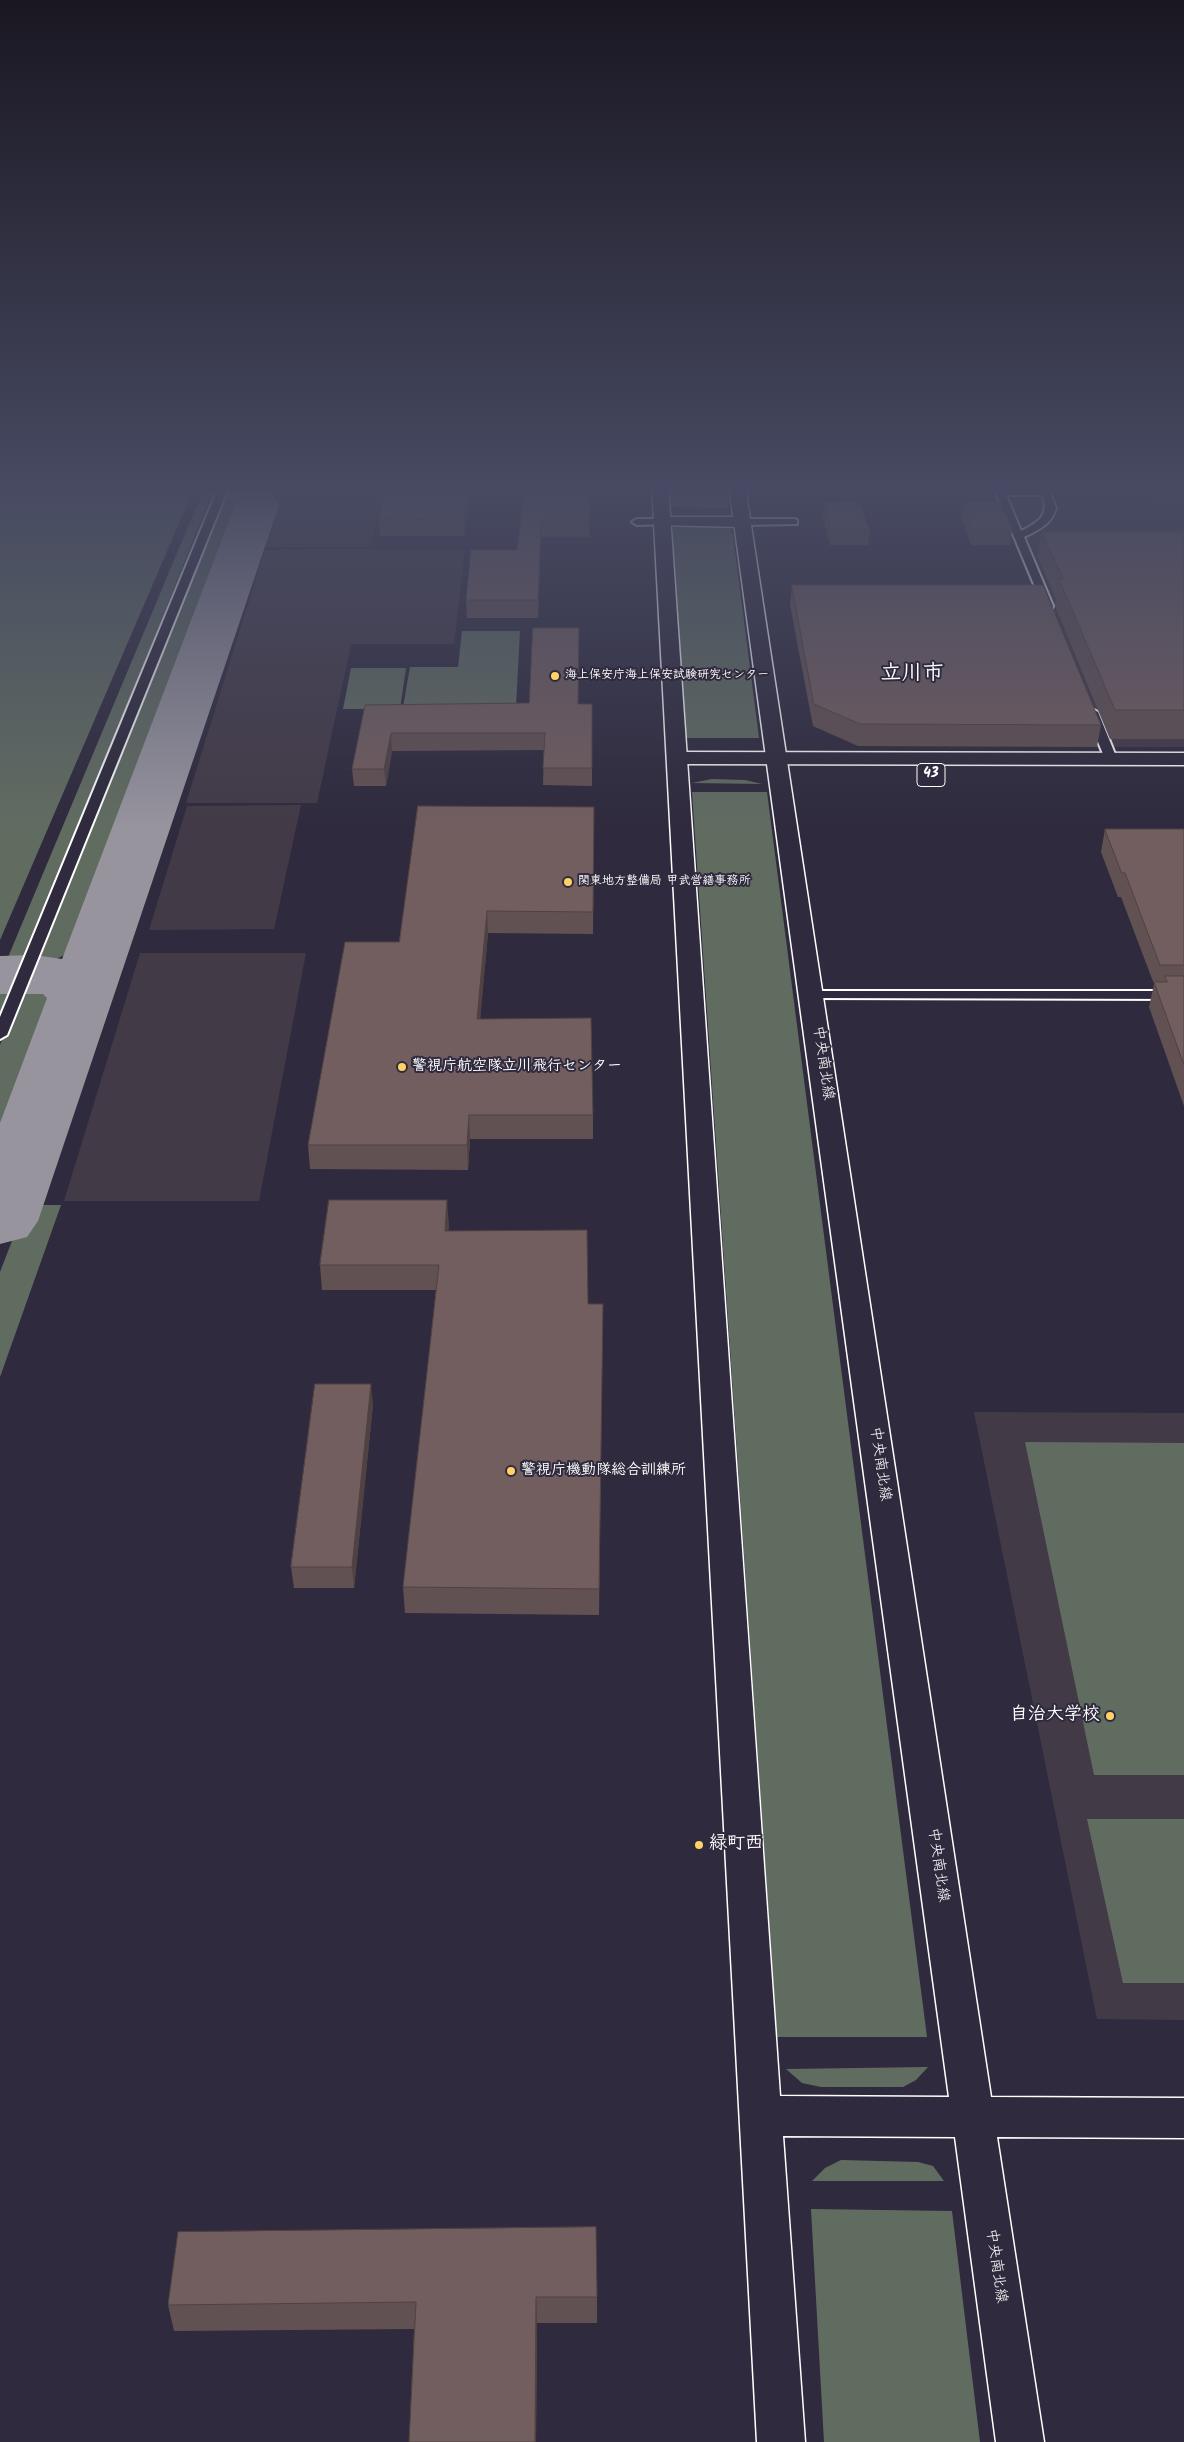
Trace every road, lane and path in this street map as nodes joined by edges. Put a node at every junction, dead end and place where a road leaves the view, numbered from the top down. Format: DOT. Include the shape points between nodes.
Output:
graph roads {
  1 [pos="178,600"];
  2 [pos="667,600"];
  3 [pos="753,600"];
  4 [pos="1045,600"];
  5 [pos="1052,617"];
  6 [pos="1086,699"];
  7 [pos="1111,759"];
  8 [pos="1184,759"];
  9 [pos="678,766"];
  10 [pos="777,766"];
  11 [pos="1184,776"];
  12 [pos="1184,995"];
  13 [pos="812,996"];
  14 [pos="0,1035"];
  15 [pos="760,2116"];
  16 [pos="973,2117"];
  17 [pos="1184,2118"];
  18 [pos="781,2442"];
  19 [pos="1020,2442"];
  1 -- 14 [label="lane"];
  2 -- 9 [label="main road"];
  3 -- 10 [label="main road, 中央南北線"];
  4 -- 5 [label="lane"];
  6 -- 7 [label="lane"];
  7 -- 8 [label="main road, 43"];
  7 -- 10 [label="main road, 43"];
  9 -- 10 [label="main road, 43"];
  9 -- 15 [label="main road"];
  10 -- 11 [label="main road, 43"];
  10 -- 13 [label="main road, 中央南北線"];
  12 -- 13 [label="lane" via="1072,989"];
  13 -- 16 [label="main road, 中央南北線"];
  15 -- 16 [label="main road"];
  15 -- 18 [label="main road"];
  16 -- 17 [label="main road"];
  16 -- 19 [label="main road, 中央南北線"];
}
